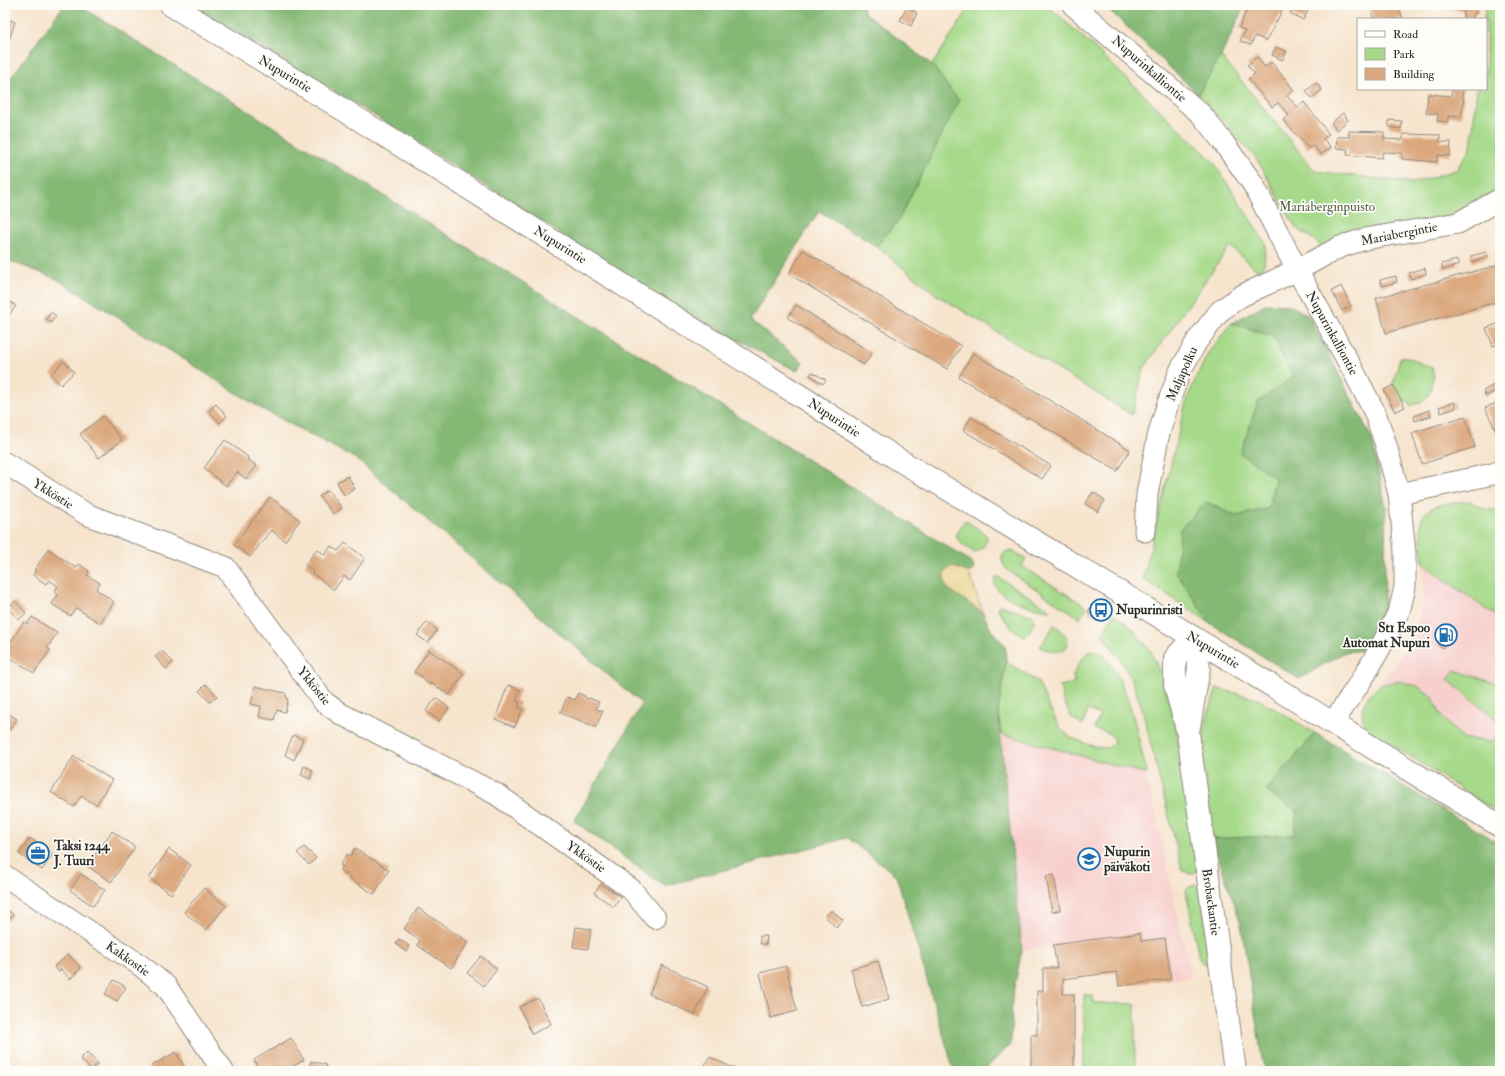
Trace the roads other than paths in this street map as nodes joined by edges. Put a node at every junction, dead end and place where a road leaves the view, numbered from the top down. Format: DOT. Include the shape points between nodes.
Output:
graph roads {
  1 [pos="171,5"];
  2 [pos="1073,5"];
  3 [pos="1500,199"];
  4 [pos="1297,270"];
  5 [pos="5,463"];
  6 [pos="1498,477"];
  7 [pos="1399,494"];
  8 [pos="1145,531"];
  9 [pos="1193,638"];
  10 [pos="1333,723"];
  11 [pos="1500,826"];
  12 [pos="5,876"];
  13 [pos="655,918"];
  14 [pos="223,1071"];
  15 [pos="1235,1071"];
  1 -- 9 [label="main road, Nupurintie" via="345,110 896,458"];
  2 -- 4 [label="street, Nupurinkalliontie" via="1201,114 1253,184"];
  3 -- 4 [label="street, Mariabergintie" via="1458,223 1365,239 1340,247"];
  4 -- 7 [label="street, Nupurinkalliontie" via="1375,413"];
  4 -- 8 [label="street, Maljapolku" via="1242,296 1220,311 1197,341 1180,371 1158,437 1147,494"];
  5 -- 13 [label="street, Ykköstie" via="86,514 226,567 324,702 341,714 496,794 631,889"];
  6 -- 7 [label="street"];
  7 -- 10 [label="street, Nupurinkalliontie" via="1405,552 1405,588 1400,608 1366,673"];
  9 -- 10 [label="main road, Nupurintie"];
  9 -- 15 [label="main road, Brobackantie" via="1175,658 1175,685 1188,733"];
  10 -- 11 [label="main road, Nupurintie"];
  12 -- 14 [label="street, Kakkostie" via="140,965 166,986"];
}
